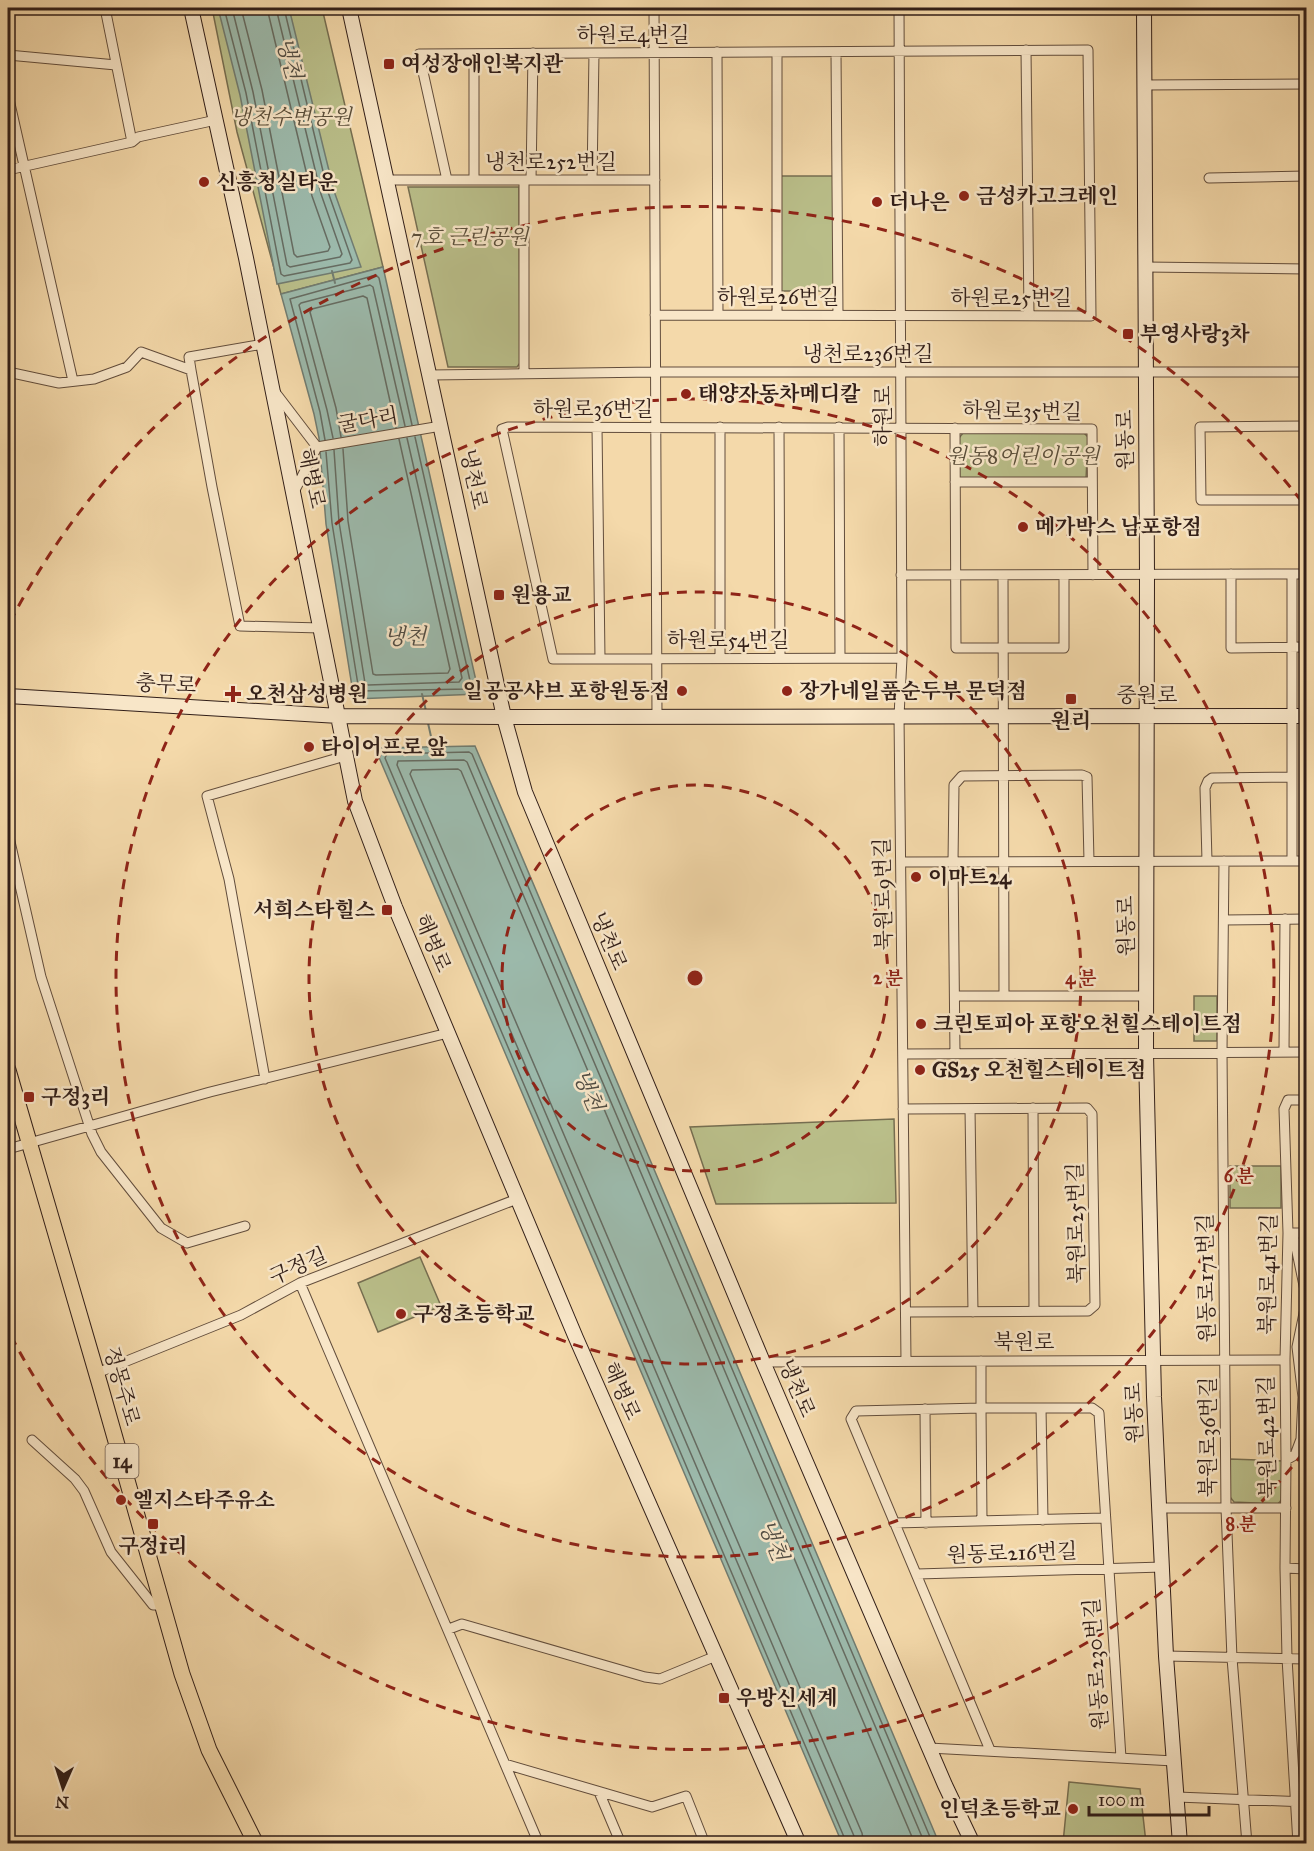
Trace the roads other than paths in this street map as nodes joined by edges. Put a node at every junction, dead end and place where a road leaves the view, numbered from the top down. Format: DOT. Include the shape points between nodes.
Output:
graph roads {
  1 [pos="105,8"];
  2 [pos="191,8"];
  3 [pos="349,8"];
  4 [pos="654,8"];
  5 [pos="899,8"];
  6 [pos="1144,8"];
  7 [pos="1026,50"];
  8 [pos="717,52"];
  9 [pos="777,52"];
  10 [pos="836,52"];
  11 [pos="899,52"];
  12 [pos="532,53"];
  13 [pos="594,53"];
  14 [pos="654,53"];
  15 [pos="474,54"];
  16 [pos="8,55"];
  17 [pos="116,65"];
  18 [pos="1306,84"];
  19 [pos="1144,85"];
  20 [pos="8,95"];
  21 [pos="216,120"];
  22 [pos="132,142"];
  23 [pos="23,166"];
  24 [pos="8,170"];
  25 [pos="1306,176"];
  26 [pos="1209,177"];
  27 [pos="1090,178"];
  28 [pos="387,180"];
  29 [pos="447,180"];
  30 [pos="474,180"];
  31 [pos="528,180"];
  32 [pos="592,180"];
  33 [pos="655,180"];
  34 [pos="1145,267"];
  35 [pos="1306,269"];
  36 [pos="655,315"];
  37 [pos="718,315"];
  38 [pos="777,315"];
  39 [pos="838,315"];
  40 [pos="900,315"];
  41 [pos="1029,316"];
  42 [pos="263,344"];
  43 [pos="191,370"];
  44 [pos="8,372"];
  45 [pos="655,372"];
  46 [pos="900,372"];
  47 [pos="1306,372"];
  48 [pos="1145,373"];
  49 [pos="524,374"];
  50 [pos="430,375"];
  51 [pos="72,381"];
  52 [pos="272,388"];
  53 [pos="441,426"];
  54 [pos="1306,426"];
  55 [pos="597,427"];
  56 [pos="656,427"];
  57 [pos="720,427"];
  58 [pos="779,427"];
  59 [pos="839,427"];
  60 [pos="901,427"];
  61 [pos="955,428"];
  62 [pos="318,447"];
  63 [pos="955,482"];
  64 [pos="1092,482"];
  65 [pos="294,492"];
  66 [pos="1306,500"];
  67 [pos="1231,574"];
  68 [pos="1292,574"];
  69 [pos="1306,574"];
  70 [pos="901,575"];
  71 [pos="955,575"];
  72 [pos="1003,575"];
  73 [pos="1064,575"];
  74 [pos="1093,575"];
  75 [pos="1148,575"];
  76 [pos="321,628"];
  77 [pos="1292,647"];
  78 [pos="1306,647"];
  79 [pos="1002,648"];
  80 [pos="657,657"];
  81 [pos="600,658"];
  82 [pos="720,658"];
  83 [pos="780,658"];
  84 [pos="840,658"];
  85 [pos="902,658"];
  86 [pos="553,659"];
  87 [pos="8,696"];
  88 [pos="339,716"];
  89 [pos="899,716"];
  90 [pos="1002,716"];
  91 [pos="1147,716"];
  92 [pos="1292,716"];
  93 [pos="1306,716"];
  94 [pos="487,717"];
  95 [pos="504,717"];
  96 [pos="657,717"];
  97 [pos="345,756"];
  98 [pos="1002,775"];
  99 [pos="1292,777"];
  100 [pos="8,833"];
  101 [pos="1146,860"];
  102 [pos="1003,861"];
  103 [pos="1089,861"];
  104 [pos="1207,861"];
  105 [pos="1224,861"];
  106 [pos="1292,861"];
  107 [pos="1306,861"];
  108 [pos="901,862"];
  109 [pos="953,862"];
  110 [pos="1285,919"];
  111 [pos="1306,919"];
  112 [pos="1224,920"];
  113 [pos="956,996"];
  114 [pos="1004,996"];
  115 [pos="1148,996"];
  116 [pos="448,1033"];
  117 [pos="1284,1052"];
  118 [pos="1306,1052"];
  119 [pos="1222,1053"];
  120 [pos="903,1054"];
  121 [pos="955,1054"];
  122 [pos="1146,1054"];
  123 [pos="8,1071"];
  124 [pos="264,1079"];
  125 [pos="1306,1100"];
  126 [pos="1033,1108"];
  127 [pos="903,1109"];
  128 [pos="970,1109"];
  129 [pos="90,1126"];
  130 [pos="29,1144"];
  131 [pos="8,1149"];
  132 [pos="517,1199"];
  133 [pos="245,1226"];
  134 [pos="1291,1233"];
  135 [pos="1306,1233"];
  136 [pos="300,1282"];
  137 [pos="1306,1294"];
  138 [pos="1306,1304"];
  139 [pos="1034,1311"];
  140 [pos="906,1312"];
  141 [pos="973,1312"];
  142 [pos="1153,1360"];
  143 [pos="1225,1360"];
  144 [pos="1285,1360"];
  145 [pos="906,1361"];
  146 [pos="981,1361"];
  147 [pos="763,1362"];
  148 [pos="97,1373"];
  149 [pos="981,1408"];
  150 [pos="1041,1408"];
  151 [pos="925,1409"];
  152 [pos="32,1440"];
  153 [pos="1286,1460"];
  154 [pos="1159,1508"];
  155 [pos="1226,1508"];
  156 [pos="1286,1508"];
  157 [pos="1105,1518"];
  158 [pos="1043,1520"];
  159 [pos="982,1521"];
  160 [pos="926,1522"];
  161 [pos="894,1523"];
  162 [pos="1107,1568"];
  163 [pos="1163,1568"];
  164 [pos="1285,1568"];
  165 [pos="1306,1569"];
  166 [pos="918,1574"];
  167 [pos="162,1605"];
  168 [pos="449,1629"];
  169 [pos="716,1656"];
  170 [pos="1166,1656"];
  171 [pos="1232,1658"];
  172 [pos="1287,1658"];
  173 [pos="1306,1659"];
  174 [pos="929,1748"];
  175 [pos="990,1750"];
  176 [pos="1121,1758"];
  177 [pos="1174,1761"];
  178 [pos="506,1764"];
  179 [pos="599,1792"];
  180 [pos="1177,1797"];
  181 [pos="1244,1801"];
  182 [pos="1296,1802"];
  183 [pos="1306,1802"];
  184 [pos="256,1844"];
  185 [pos="539,1844"];
  186 [pos="621,1844"];
  187 [pos="705,1844"];
  188 [pos="799,1844"];
  189 [pos="973,1844"];
  190 [pos="1180,1844"];
  191 [pos="1247,1844"];
  192 [pos="1298,1844"];
  1 -- 17 [label="street"];
  2 -- 21 [label="street, 해병로"];
  3 -- 28 [label="street, 냉천로"];
  4 -- 14 [label="street"];
  5 -- 11 [label="street, 하원로"];
  6 -- 19 [label="street, 원동로"];
  7 -- 11 [label="street, 하원로4번길"];
  7 -- 27 [label="street, 하원로4번길" via="1088,50"];
  7 -- 41 [label="street"];
  8 -- 9 [label="street, 하원로4번길"];
  8 -- 14 [label="street, 하원로4번길"];
  8 -- 37 [label="street"];
  9 -- 10 [label="street, 하원로4번길"];
  9 -- 38 [label="street"];
  10 -- 11 [label="street, 하원로4번길"];
  10 -- 39 [label="street"];
  11 -- 40 [label="street, 하원로"];
  12 -- 13 [label="street, 하원로4번길"];
  12 -- 15 [label="street, 하원로4번길"];
  12 -- 31 [label="street"];
  13 -- 14 [label="street, 하원로4번길"];
  13 -- 32 [label="street"];
  14 -- 33 [label="street"];
  15 -- 29 [label="street, 하원로4번길" via="419,54"];
  15 -- 30 [label="street"];
  16 -- 17 [label="street"];
  17 -- 22 [label="street"];
  18 -- 19 [label="street"];
  19 -- 34 [label="street, 원동로"];
  20 -- 23 [label="street"];
  21 -- 22 [label="street" via="138,137"];
  21 -- 42 [label="street, 해병로"];
  22 -- 23 [label="street"];
  23 -- 24 [label="street"];
  23 -- 51 [label="street"];
  25 -- 26 [label="street"];
  27 -- 41 [label="street, 하원로25번길" via="1091,316"];
  28 -- 29 [label="street, 냉천로252번길"];
  28 -- 50 [label="street, 냉천로"];
  29 -- 30 [label="street, 냉천로252번길"];
  30 -- 31 [label="street, 냉천로252번길"];
  31 -- 32 [label="street, 냉천로252번길"];
  31 -- 49 [label="street"];
  32 -- 33 [label="street, 냉천로252번길"];
  33 -- 36 [label="street"];
  34 -- 35 [label="street"];
  34 -- 48 [label="street, 원동로"];
  36 -- 37 [label="street, 하원로26번길"];
  36 -- 45 [label="street"];
  37 -- 38 [label="street, 하원로26번길"];
  38 -- 39 [label="street, 하원로26번길"];
  39 -- 40 [label="street, 하원로26번길"];
  40 -- 41 [label="street, 하원로25번길"];
  40 -- 46 [label="street, 하원로"];
  42 -- 43 [label="street" via="189,357"];
  42 -- 52 [label="street, 해병로"];
  43 -- 51 [label="street" via="141,352 127,367 94,379"];
  43 -- 76 [label="street" via="240,626"];
  44 -- 51 [label="street" via="59,383"];
  45 -- 46 [label="street, 냉천로236번길"];
  45 -- 49 [label="street, 냉천로236번길"];
  45 -- 56 [label="street"];
  46 -- 48 [label="street, 냉천로236번길"];
  46 -- 60 [label="street, 하원로"];
  47 -- 48 [label="street, 냉천로236번길"];
  48 -- 75 [label="street, 원동로"];
  49 -- 50 [label="street, 냉천로236번길"];
  50 -- 53 [label="street, 냉천로"];
  52 -- 62 [label="street"];
  52 -- 65 [label="street, 해병로"];
  53 -- 62 [label="street, 굴다리"];
  53 -- 95 [label="street, 냉천로"];
  54 -- 66 [label="street" via="1200,427 1201,500"];
  55 -- 56 [label="street, 하원로36번길"];
  55 -- 81 [label="street"];
  55 -- 86 [label="street, 하원로36번길" via="502,429"];
  56 -- 57 [label="street, 하원로36번길"];
  56 -- 80 [label="street"];
  57 -- 58 [label="street, 하원로36번길"];
  57 -- 82 [label="street"];
  58 -- 59 [label="street, 하원로36번길"];
  58 -- 83 [label="street"];
  59 -- 60 [label="street, 하원로36번길"];
  59 -- 84 [label="street"];
  60 -- 61 [label="street, 하원로35번길"];
  60 -- 70 [label="street, 하원로"];
  61 -- 63 [label="street"];
  61 -- 64 [label="street, 하원로35번길" via="1092,429"];
  62 -- 65 [label="street"];
  63 -- 64 [label="street"];
  63 -- 71 [label="street"];
  64 -- 74 [label="street"];
  65 -- 76 [label="street, 해병로"];
  67 -- 68 [label="street"];
  67 -- 75 [label="street"];
  67 -- 77 [label="street" via="1231,648"];
  68 -- 69 [label="street"];
  68 -- 77 [label="street"];
  70 -- 71 [label="street"];
  70 -- 85 [label="street, 하원로"];
  71 -- 72 [label="street"];
  71 -- 79 [label="street" via="956,648"];
  72 -- 73 [label="street"];
  72 -- 79 [label="street"];
  73 -- 74 [label="street"];
  73 -- 79 [label="street" via="1064,648"];
  74 -- 75 [label="street"];
  75 -- 91 [label="street, 원동로"];
  76 -- 88 [label="street, 해병로"];
  77 -- 78 [label="street"];
  77 -- 92 [label="street"];
  79 -- 90 [label="street"];
  80 -- 81 [label="street, 하원로54번길"];
  80 -- 82 [label="street, 하원로54번길"];
  80 -- 96 [label="street"];
  81 -- 86 [label="street, 하원로54번길"];
  82 -- 83 [label="street, 하원로54번길"];
  83 -- 84 [label="street, 하원로54번길"];
  84 -- 85 [label="street, 하원로54번길"];
  85 -- 89 [label="street, 하원로"];
  87 -- 88 [label="street, 충무로"];
  88 -- 94 [label="street, 충무로"];
  88 -- 97 [label="street, 해병로"];
  89 -- 90 [label="street, 중원로"];
  89 -- 96 [label="street, 중원로"];
  89 -- 108 [label="street, 북원로9번길"];
  90 -- 91 [label="street, 중원로"];
  90 -- 98 [label="street"];
  91 -- 92 [label="street, 중원로"];
  91 -- 101 [label="street, 원동로"];
  92 -- 93 [label="street, 중원로"];
  92 -- 99 [label="street"];
  94 -- 95 [label="street, 중원로"];
  95 -- 96 [label="street, 중원로"];
  95 -- 147 [label="street, 냉천로" via="534,815"];
  97 -- 116 [label="street, 해병로" via="355,801"];
  97 -- 124 [label="street" via="207,796 229,879"];
  98 -- 102 [label="street"];
  98 -- 103 [label="street" via="1087,777"];
  98 -- 109 [label="street" via="957,779"];
  99 -- 104 [label="street" via="1208,781"];
  99 -- 106 [label="street"];
  100 -- 129 [label="street" via="41,976"];
  101 -- 103 [label="street"];
  101 -- 104 [label="street"];
  101 -- 115 [label="street, 원동로"];
  102 -- 103 [label="street"];
  102 -- 109 [label="street"];
  102 -- 114 [label="street"];
  104 -- 105 [label="street"];
  105 -- 106 [label="street"];
  105 -- 112 [label="street, 원동로171번길"];
  106 -- 107 [label="street"];
  108 -- 109 [label="street"];
  108 -- 120 [label="street, 북원로9번길"];
  109 -- 113 [label="street"];
  110 -- 111 [label="street"];
  110 -- 112 [label="street"];
  110 -- 117 [label="street"];
  112 -- 119 [label="street, 원동로171번길"];
  113 -- 114 [label="street"];
  113 -- 121 [label="street"];
  114 -- 115 [label="street"];
  115 -- 122 [label="street, 원동로"];
  116 -- 124 [label="street"];
  116 -- 132 [label="street, 해병로"];
  117 -- 118 [label="street"];
  117 -- 119 [label="street"];
  119 -- 122 [label="street"];
  119 -- 143 [label="street, 원동로171번길"];
  120 -- 121 [label="street"];
  120 -- 127 [label="street, 북원로9번길"];
  121 -- 122 [label="street"];
  122 -- 142 [label="street, 원동로"];
  123 -- 130 [label="main road, 정몽주로 / 14"];
  124 -- 129 [label="street"];
  125 -- 134 [label="street, 북원로41번길" via="1288,1100 1284,1110"];
  126 -- 128 [label="street"];
  126 -- 139 [label="street, 북원로25번길"];
  126 -- 139 [label="street, 북원로25번길" via="1087,1108 1092,1114 1095,1305 1088,1311"];
  127 -- 128 [label="street"];
  127 -- 140 [label="street, 북원로9번길"];
  128 -- 141 [label="street"];
  129 -- 130 [label="street"];
  129 -- 133 [label="street" via="102,1152 161,1228 187,1243"];
  130 -- 131 [label="street"];
  130 -- 148 [label="main road, 정몽주로 / 14"];
  132 -- 136 [label="street, 구정길"];
  132 -- 169 [label="street, 해병로"];
  134 -- 135 [label="street"];
  134 -- 137 [label="street"];
  134 -- 144 [label="street, 북원로41번길"];
  136 -- 148 [label="street, 구정길" via="240,1315"];
  136 -- 168 [label="street"];
  138 -- 153 [label="street" via="1297,1347 1303,1397 1300,1439 1295,1455"];
  139 -- 141 [label="street, 북원로25번길"];
  140 -- 141 [label="street, 북원로25번길"];
  140 -- 145 [label="street, 북원로9번길"];
  142 -- 143 [label="street, 북원로"];
  142 -- 146 [label="street, 북원로"];
  142 -- 154 [label="street, 원동로"];
  143 -- 144 [label="street, 북원로"];
  143 -- 155 [label="street, 북원로36번길"];
  144 -- 153 [label="street, 북원로42번길"];
  145 -- 146 [label="street, 북원로"];
  145 -- 147 [label="street, 북원로"];
  146 -- 149 [label="street, 원동로216번길"];
  147 -- 174 [label="street, 냉천로"];
  148 -- 167 [label="main road, 정몽주로 / 14"];
  149 -- 150 [label="street, 원동로216번길"];
  149 -- 151 [label="street, 원동로216번길"];
  149 -- 159 [label="street, 원동로216번길"];
  150 -- 157 [label="street, 원동로216번길" via="1092,1408 1099,1413"];
  150 -- 158 [label="street, 원동로216번길"];
  151 -- 160 [label="street, 원동로216번길"];
  151 -- 161 [label="street, 원동로216번길" via="856,1411 851,1419"];
  152 -- 167 [label="street" via="75,1479 111,1552 153,1605"];
  153 -- 156 [label="street, 북원로42번길"];
  154 -- 155 [label="street"];
  154 -- 163 [label="street, 원동로"];
  155 -- 156 [label="street"];
  155 -- 171 [label="street, 북원로36번길"];
  156 -- 164 [label="street, 북원로42번길"];
  157 -- 158 [label="street, 원동로216번길"];
  157 -- 162 [label="street, 원동로216번길"];
  158 -- 159 [label="street, 원동로216번길"];
  159 -- 160 [label="street, 원동로216번길"];
  160 -- 161 [label="street, 원동로216번길"];
  161 -- 166 [label="street, 원동로216번길"];
  162 -- 163 [label="street, 원동로216번길"];
  162 -- 166 [label="street, 원동로216번길"];
  162 -- 176 [label="street, 원동로230번길"];
  163 -- 170 [label="street, 원동로"];
  164 -- 165 [label="street"];
  164 -- 172 [label="street, 북원로42번길"];
  166 -- 175 [label="street"];
  167 -- 184 [label="main road, 정몽주로 / 14" via="209,1750"];
  168 -- 169 [label="street" via="462,1624 660,1679"];
  168 -- 178 [label="street"];
  169 -- 188 [label="street, 해병로"];
  170 -- 171 [label="street"];
  170 -- 177 [label="street, 원동로"];
  171 -- 172 [label="street"];
  171 -- 181 [label="street, 북원로36번길"];
  172 -- 173 [label="street"];
  172 -- 182 [label="street, 북원로42번길"];
  174 -- 175 [label="street, 원동로230번길"];
  174 -- 189 [label="street, 냉천로"];
  175 -- 176 [label="street, 원동로230번길"];
  176 -- 177 [label="street, 원동로230번길"];
  177 -- 180 [label="street, 원동로"];
  178 -- 179 [label="street"];
  178 -- 185 [label="street"];
  179 -- 186 [label="street"];
  179 -- 187 [label="street" via="652,1807 686,1796"];
  180 -- 181 [label="street"];
  180 -- 190 [label="street, 원동로"];
  181 -- 182 [label="street"];
  181 -- 191 [label="street, 북원로36번길"];
  182 -- 183 [label="street"];
  182 -- 192 [label="street, 북원로42번길"];
}
